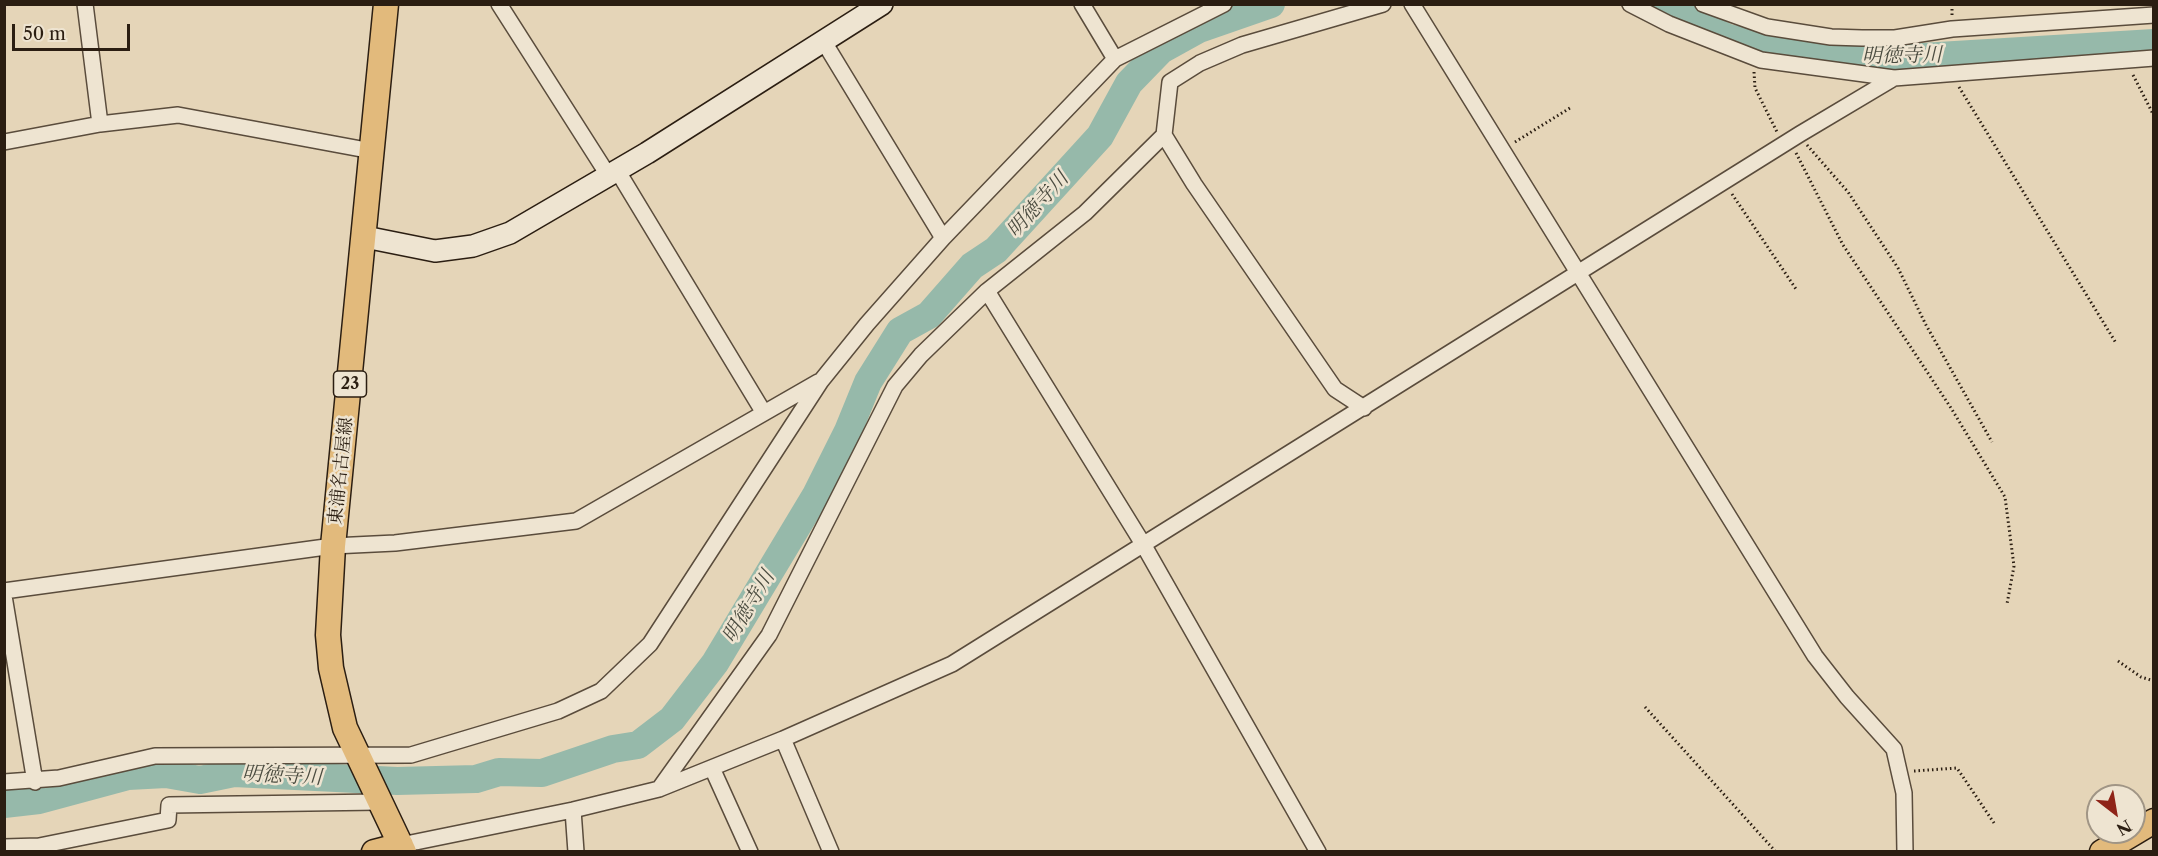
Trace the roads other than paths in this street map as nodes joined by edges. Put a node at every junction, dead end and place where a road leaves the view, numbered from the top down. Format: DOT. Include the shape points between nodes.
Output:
graph roads {
  1 [pos="85,4"];
  2 [pos="386,4"];
  3 [pos="499,4"];
  4 [pos="882,4"];
  5 [pos="1082,4"];
  6 [pos="1224,4"];
  7 [pos="1383,4"];
  8 [pos="1412,4"];
  9 [pos="1630,4"];
  10 [pos="1703,4"];
  11 [pos="2154,15"];
  12 [pos="824,42"];
  13 [pos="2154,58"];
  14 [pos="1115,59"];
  15 [pos="1894,78"];
  16 [pos="100,124"];
  17 [pos="1164,135"];
  18 [pos="4,142"];
  19 [pos="372,152"];
  20 [pos="613,172"];
  21 [pos="365,237"];
  22 [pos="943,238"];
  23 [pos="1578,273"];
  24 [pos="987,291"];
  25 [pos="821,381"];
  26 [pos="1364,408"];
  27 [pos="764,413"];
  28 [pos="1143,544"];
  29 [pos="333,546"];
  30 [pos="4,591"];
  31 [pos="4,596"];
  32 [pos="783,739"];
  33 [pos="357,757"];
  34 [pos="712,768"];
  35 [pos="4,782"];
  36 [pos="35,782"];
  37 [pos="659,789"];
  38 [pos="378,802"];
  39 [pos="573,810"];
  40 [pos="2154,821"];
  41 [pos="4,847"];
  42 [pos="402,848"];
  43 [pos="375,852"];
  44 [pos="576,852"];
  45 [pos="750,852"];
  46 [pos="831,852"];
  47 [pos="1318,852"];
  48 [pos="1905,852"];
  49 [pos="2102,852"];
  1 -- 16 [label="street"];
  2 -- 19 [label="main road, 東浦名古屋線 / 23"];
  3 -- 20 [label="street"];
  4 -- 12 [label="street"];
  5 -- 14 [label="street"];
  6 -- 14 [label="street"];
  7 -- 17 [label="street" via="1242,45 1200,63 1170,82"];
  8 -- 23 [label="street"];
  9 -- 15 [label="street" via="1757,59"];
  10 -- 11 [label="street" via="1767,27 1862,38"];
  12 -- 20 [label="street"];
  12 -- 22 [label="street"];
  13 -- 15 [label="street"];
  14 -- 22 [label="street"];
  15 -- 23 [label="street"];
  16 -- 18 [label="street"];
  16 -- 19 [label="street" via="178,115"];
  17 -- 24 [label="street" via="1085,213"];
  17 -- 26 [label="street" via="1335,389"];
  19 -- 21 [label="main road, 東浦名古屋線 / 23"];
  20 -- 21 [label="street" via="519,229 473,246 435,251"];
  20 -- 27 [label="street"];
  21 -- 29 [label="main road, 東浦名古屋線 / 23"];
  22 -- 25 [label="street"];
  23 -- 26 [label="street"];
  23 -- 48 [label="street" via="1815,656 1894,749 1901,775"];
  24 -- 28 [label="street"];
  24 -- 37 [label="street" via="921,355 895,387 769,635"];
  25 -- 27 [label="street"];
  25 -- 33 [label="street" via="650,644 601,691 558,711 411,755"];
  26 -- 28 [label="street"];
  27 -- 29 [label="street" via="576,521 395,543"];
  28 -- 32 [label="street" via="952,663"];
  28 -- 47 [label="street"];
  29 -- 30 [label="street"];
  29 -- 33 [label="main road, 東浦名古屋線 / 23" via="328,634 331,668 345,728"];
  31 -- 36 [label="street"];
  32 -- 34 [label="street"];
  32 -- 46 [label="street"];
  33 -- 36 [label="street" via="154,756"];
  33 -- 38 [label="main road, 東浦名古屋線 / 23"];
  34 -- 37 [label="street"];
  34 -- 45 [label="street"];
  35 -- 36 [label="street"];
  37 -- 39 [label="street"];
  38 -- 41 [label="street" via="170,805 168,820 39,846"];
  38 -- 42 [label="main road, 東浦名古屋線 / 23"];
  39 -- 42 [label="street"];
  39 -- 44 [label="street"];
  40 -- 49 [label="main road"];
  42 -- 43 [label="main road"];
}
